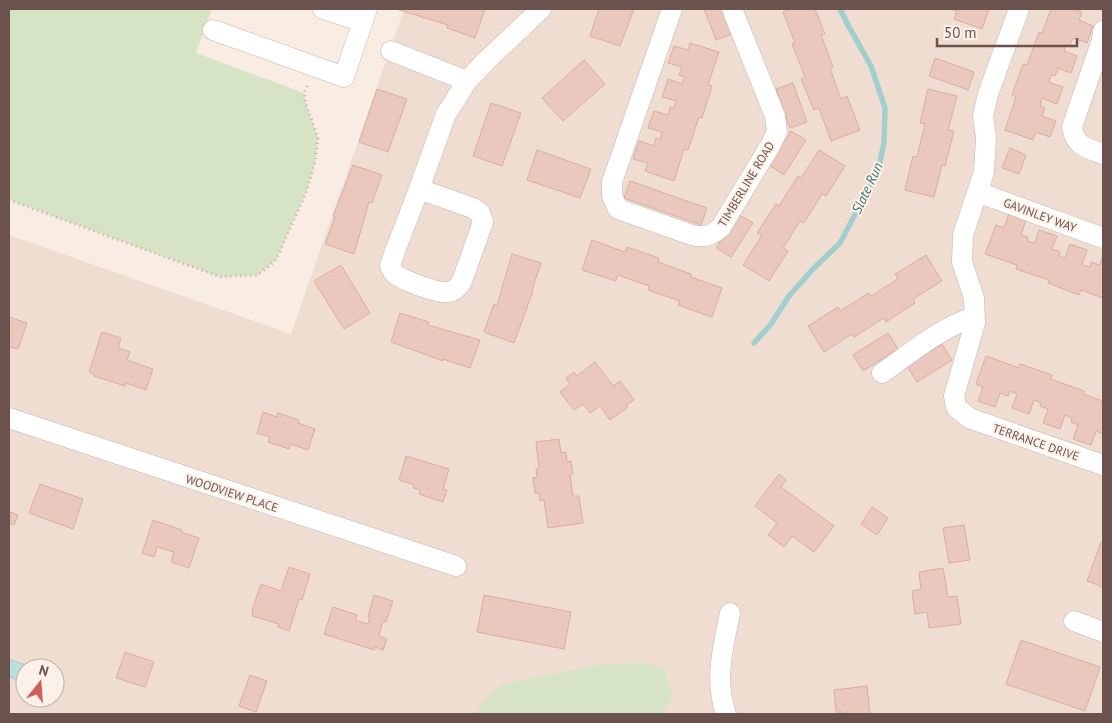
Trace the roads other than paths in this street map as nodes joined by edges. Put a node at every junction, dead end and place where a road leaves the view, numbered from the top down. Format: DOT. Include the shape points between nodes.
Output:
graph roads {
  1 [pos="323,9"];
  2 [pos="541,9"];
  3 [pos="672,9"];
  4 [pos="732,9"];
  5 [pos="1019,9"];
  6 [pos="365,16"];
  7 [pos="213,30"];
  8 [pos="1103,31"];
  9 [pos="391,51"];
  10 [pos="467,82"];
  11 [pos="1103,154"];
  12 [pos="419,189"];
  13 [pos="977,192"];
  14 [pos="1103,238"];
  15 [pos="975,317"];
  16 [pos="882,373"];
  17 [pos="9,418"];
  18 [pos="1103,465"];
  19 [pos="456,566"];
  20 [pos="730,613"];
  21 [pos="1074,621"];
  22 [pos="1103,632"];
  23 [pos="726,714"];
  1 -- 6 [label="street"];
  2 -- 10 [label="street"];
  3 -- 4 [label="street, TIMBERLINE ROAD" via="612,182 612,196 618,208 702,238 721,228 777,132 775,116"];
  5 -- 13 [label="street" via="988,94 983,116 986,137 984,172"];
  6 -- 7 [label="street" via="344,77"];
  8 -- 11 [label="street" via="1072,127 1080,144"];
  9 -- 10 [label="street"];
  10 -- 12 [label="street" via="446,114"];
  12 -- 12 [label="street" via="390,266 401,278 442,293 450,292 462,281 483,222 473,208"];
  13 -- 14 [label="street, GAVINLEY WAY"];
  13 -- 15 [label="street" via="963,235 962,262 974,298"];
  15 -- 16 [label="street" via="935,337"];
  15 -- 18 [label="street, TERRANCE DRIVE" via="954,396 956,407 969,418"];
  17 -- 19 [label="street, WOODVIEW PLACE"];
  20 -- 23 [label="street" via="719,671"];
  21 -- 22 [label="street"];
}
